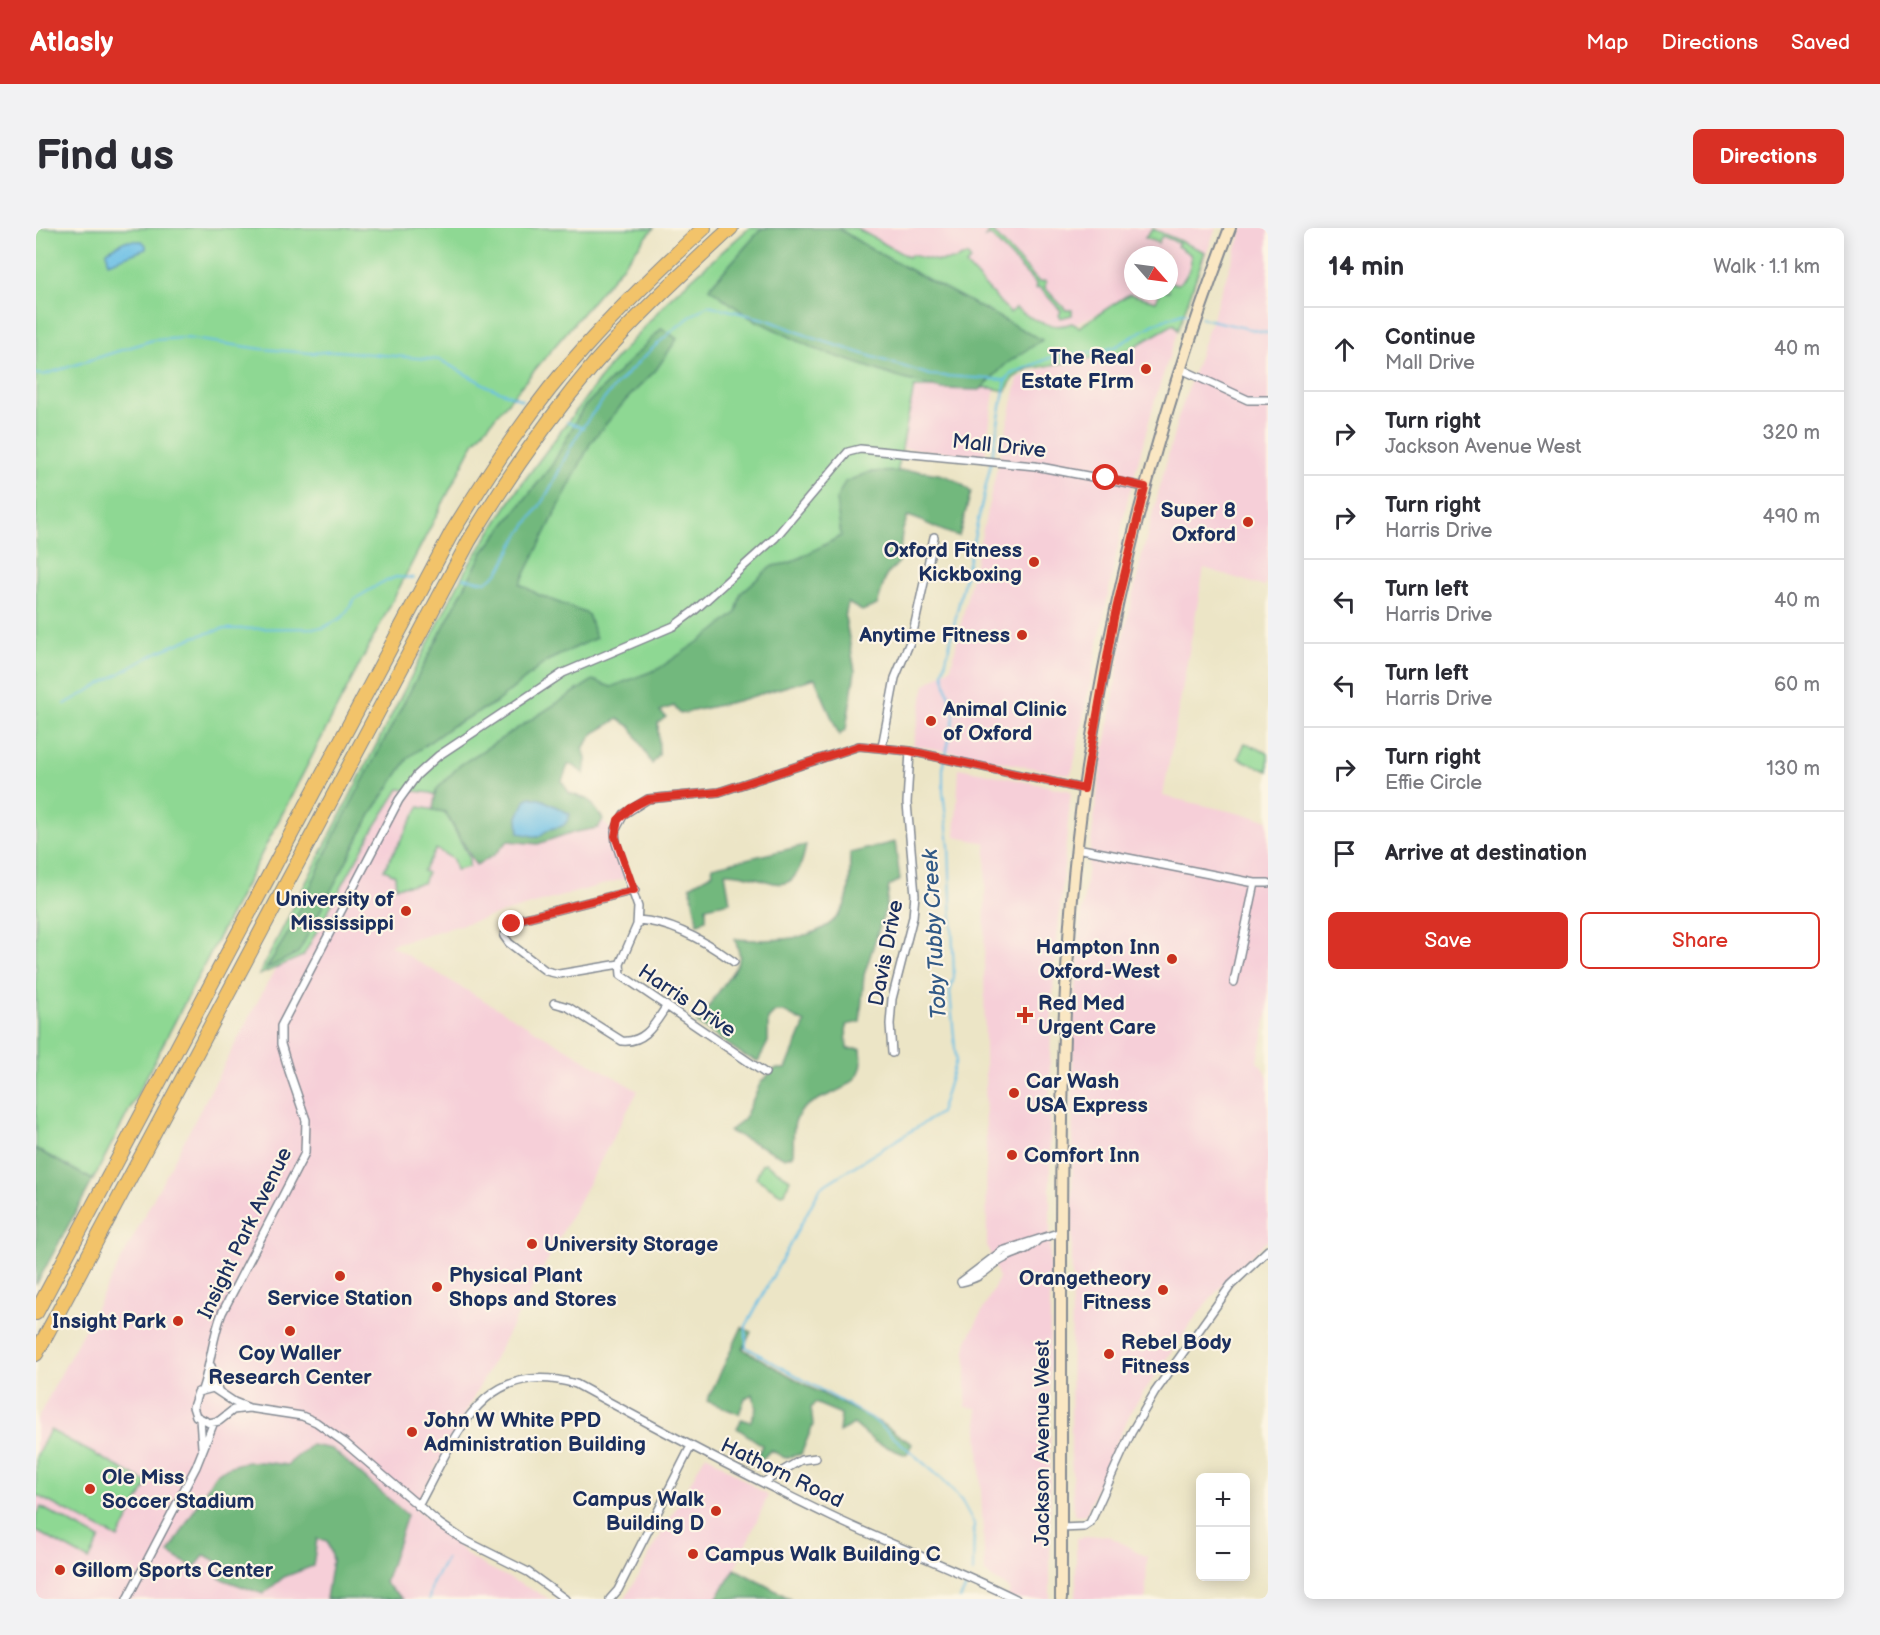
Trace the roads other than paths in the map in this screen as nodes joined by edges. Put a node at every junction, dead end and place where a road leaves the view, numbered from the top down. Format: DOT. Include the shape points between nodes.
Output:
graph roads {
  1 [pos="704,228"];
  2 [pos="731,228"];
  3 [pos="1230,228"];
  4 [pos="1181,369"];
  5 [pos="1268,399"];
  6 [pos="848,452"];
  7 [pos="1145,487"];
  8 [pos="934,537"];
  9 [pos="882,747"];
  10 [pos="910,751"];
  11 [pos="1084,789"];
  12 [pos="1077,848"];
  13 [pos="1255,883"];
  14 [pos="1268,883"];
  15 [pos="634,890"];
  16 [pos="638,920"];
  17 [pos="734,962"];
  18 [pos="620,964"];
  19 [pos="1234,982"];
  20 [pos="554,1003"];
  21 [pos="666,1007"];
  22 [pos="892,1053"];
  23 [pos="765,1073"];
  24 [pos="1061,1232"];
  25 [pos="1038,1240"];
  26 [pos="1268,1250"];
  27 [pos="36,1313"];
  28 [pos="36,1354"];
  29 [pos="210,1364"];
  30 [pos="202,1390"];
  31 [pos="218,1390"];
  32 [pos="226,1397"];
  33 [pos="249,1408"];
  34 [pos="226,1413"];
  35 [pos="200,1419"];
  36 [pos="214,1422"];
  37 [pos="691,1446"];
  38 [pos="202,1448"];
  39 [pos="816,1458"];
  40 [pos="764,1482"];
  41 [pos="418,1506"];
  42 [pos="1061,1528"];
  43 [pos="127,1599"];
  44 [pos="565,1599"];
  45 [pos="610,1599"];
  46 [pos="1016,1599"];
  47 [pos="1061,1599"];
  1 -- 27 [label="highway" via="583,349 514,437 458,523"];
  2 -- 28 [label="highway" via="597,362 510,474 469,541"];
  3 -- 4 [label="main road, Jackson Avenue West"];
  4 -- 5 [label="street" via="1248,399"];
  4 -- 7 [label="main road, Jackson Avenue West"];
  6 -- 7 [label="street, Mall Drive" via="860,449 1001,462"];
  6 -- 29 [label="street, Insight Park Avenue" via="776,538 694,611 674,626 554,678 438,756 417,775 399,800 281,1026 284,1053 306,1120 305,1154 222,1313"];
  7 -- 11 [label="main road, Jackson Avenue West" via="1112,628"];
  8 -- 9 [label="street" via="912,637 895,678"];
  9 -- 10 [label="street, Harris Drive"];
  9 -- 15 [label="street, Harris Drive" via="859,746 719,792 648,799 631,808 618,820 615,836"];
  10 -- 11 [label="street, Harris Drive"];
  10 -- 22 [label="street, Davis Drive" via="907,803 915,895 892,999"];
  11 -- 12 [label="main road, Jackson Avenue West"];
  12 -- 13 [label="street"];
  12 -- 24 [label="main road, Jackson Avenue West" via="1064,1014"];
  13 -- 14 [label="street"];
  13 -- 19 [label="street"];
  15 -- 16 [label="street, Harris Drive"];
  15 -- 18 [label="street" via="521,919 504,936 546,971 559,974"];
  16 -- 17 [label="street" via="696,938"];
  16 -- 18 [label="street, Harris Drive"];
  18 -- 21 [label="street, Harris Drive" via="622,977"];
  20 -- 21 [label="street" via="630,1042 648,1033"];
  21 -- 23 [label="street, Harris Drive"];
  24 -- 25 [label="street"];
  24 -- 42 [label="main road, Jackson Avenue West"];
  25 -- 25 [label="street" via="1002,1251 961,1282 976,1279"];
  26 -- 42 [label="street" via="1231,1285 1155,1392 1131,1433 1090,1523"];
  29 -- 30 [label="street, Insight Park Avenue"];
  29 -- 31 [label="street"];
  30 -- 31 [label="street"];
  30 -- 35 [label="street" via="193,1401"];
  31 -- 32 [label="street"];
  32 -- 33 [label="street"];
  32 -- 34 [label="street"];
  33 -- 34 [label="street"];
  33 -- 41 [label="street" via="302,1416 325,1427"];
  34 -- 36 [label="street"];
  35 -- 36 [label="street"];
  35 -- 38 [label="street"];
  36 -- 38 [label="street"];
  37 -- 40 [label="street, Hathorn Road"];
  37 -- 41 [label="street" via="576,1384 556,1378 519,1380 500,1387 472,1410"];
  37 -- 45 [label="street, Hathorn Road"];
  38 -- 43 [label="street" via="196,1467"];
  39 -- 40 [label="street" via="801,1460"];
  40 -- 46 [label="street, Hathorn Road" via="834,1518 963,1572"];
  41 -- 44 [label="street" via="464,1540 528,1572"];
  42 -- 47 [label="main road, Jackson Avenue West"];
}
